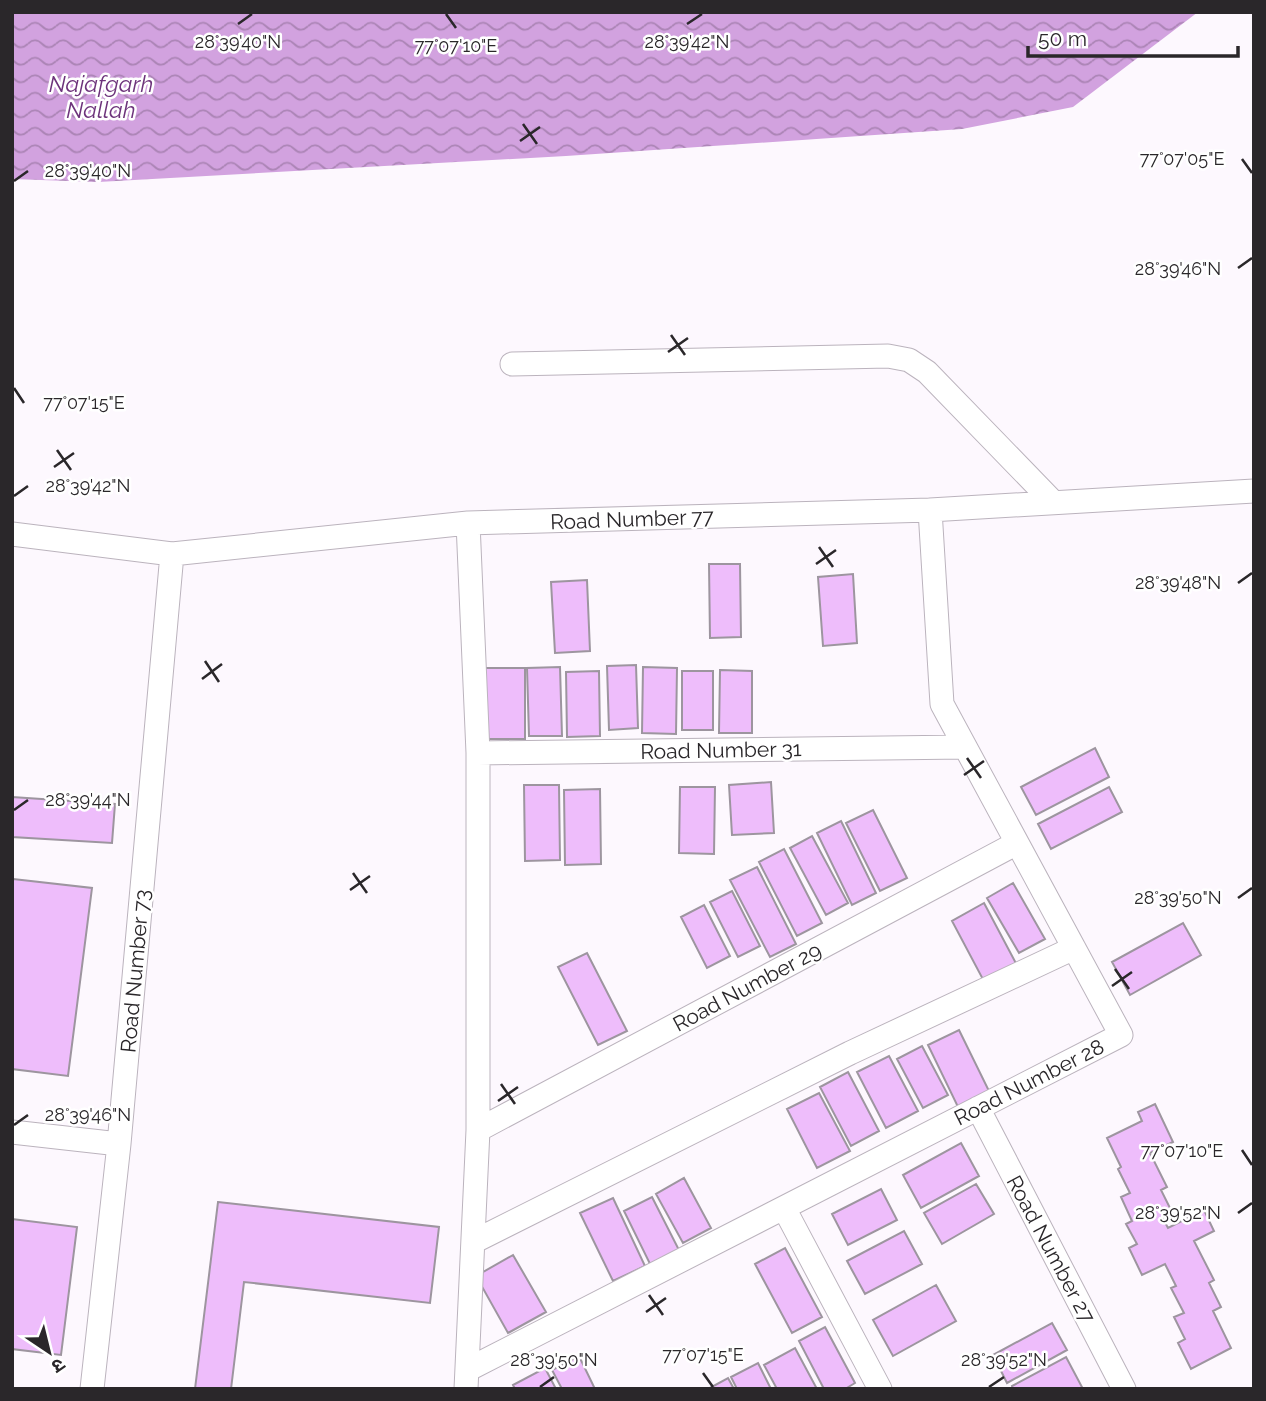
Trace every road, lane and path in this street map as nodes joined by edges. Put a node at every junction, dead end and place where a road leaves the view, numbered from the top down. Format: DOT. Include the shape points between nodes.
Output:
graph roads {
  1 [pos="512,364"];
  2 [pos="1254,491"];
  3 [pos="1053,502"];
  4 [pos="930,510"];
  5 [pos="468,523"];
  6 [pos="12,534"];
  7 [pos="173,554"];
  8 [pos="965,747"];
  9 [pos="478,753"];
  10 [pos="1017,844"];
  11 [pos="1074,948"];
  12 [pos="978,1108"];
  13 [pos="478,1130"];
  14 [pos="12,1132"];
  15 [pos="119,1144"];
  16 [pos="784,1208"];
  17 [pos="473,1242"];
  18 [pos="466,1380"];
  19 [pos="92,1389"];
  20 [pos="880,1389"];
  21 [pos="1124,1389"];
  1 -- 3 [label="street" via="888,356 909,360 927,372"];
  2 -- 3 [label="street, Road Number 77"];
  3 -- 4 [label="street, Road Number 77"];
  4 -- 5 [label="street, Road Number 77"];
  4 -- 8 [label="street, Road Number 28" via="942,704"];
  5 -- 7 [label="street, Road Number 77"];
  5 -- 9 [label="street"];
  6 -- 7 [label="street, Road Number 77"];
  7 -- 15 [label="street, Road Number 73"];
  8 -- 9 [label="street, Road Number 31"];
  8 -- 10 [label="street, Road Number 28"];
  9 -- 13 [label="street"];
  10 -- 11 [label="street, Road Number 28"];
  10 -- 13 [label="street, Road Number 29"];
  11 -- 12 [label="street, Road Number 28" via="1121,1035"];
  11 -- 17 [label="street" via="850,1053"];
  12 -- 16 [label="street, Road Number 28"];
  12 -- 21 [label="street, Road Number 27"];
  13 -- 17 [label="street"];
  14 -- 15 [label="street"];
  15 -- 19 [label="street, Road Number 73"];
  16 -- 18 [label="street, Road Number 28"];
  16 -- 20 [label="street"];
  17 -- 18 [label="street"];
}
